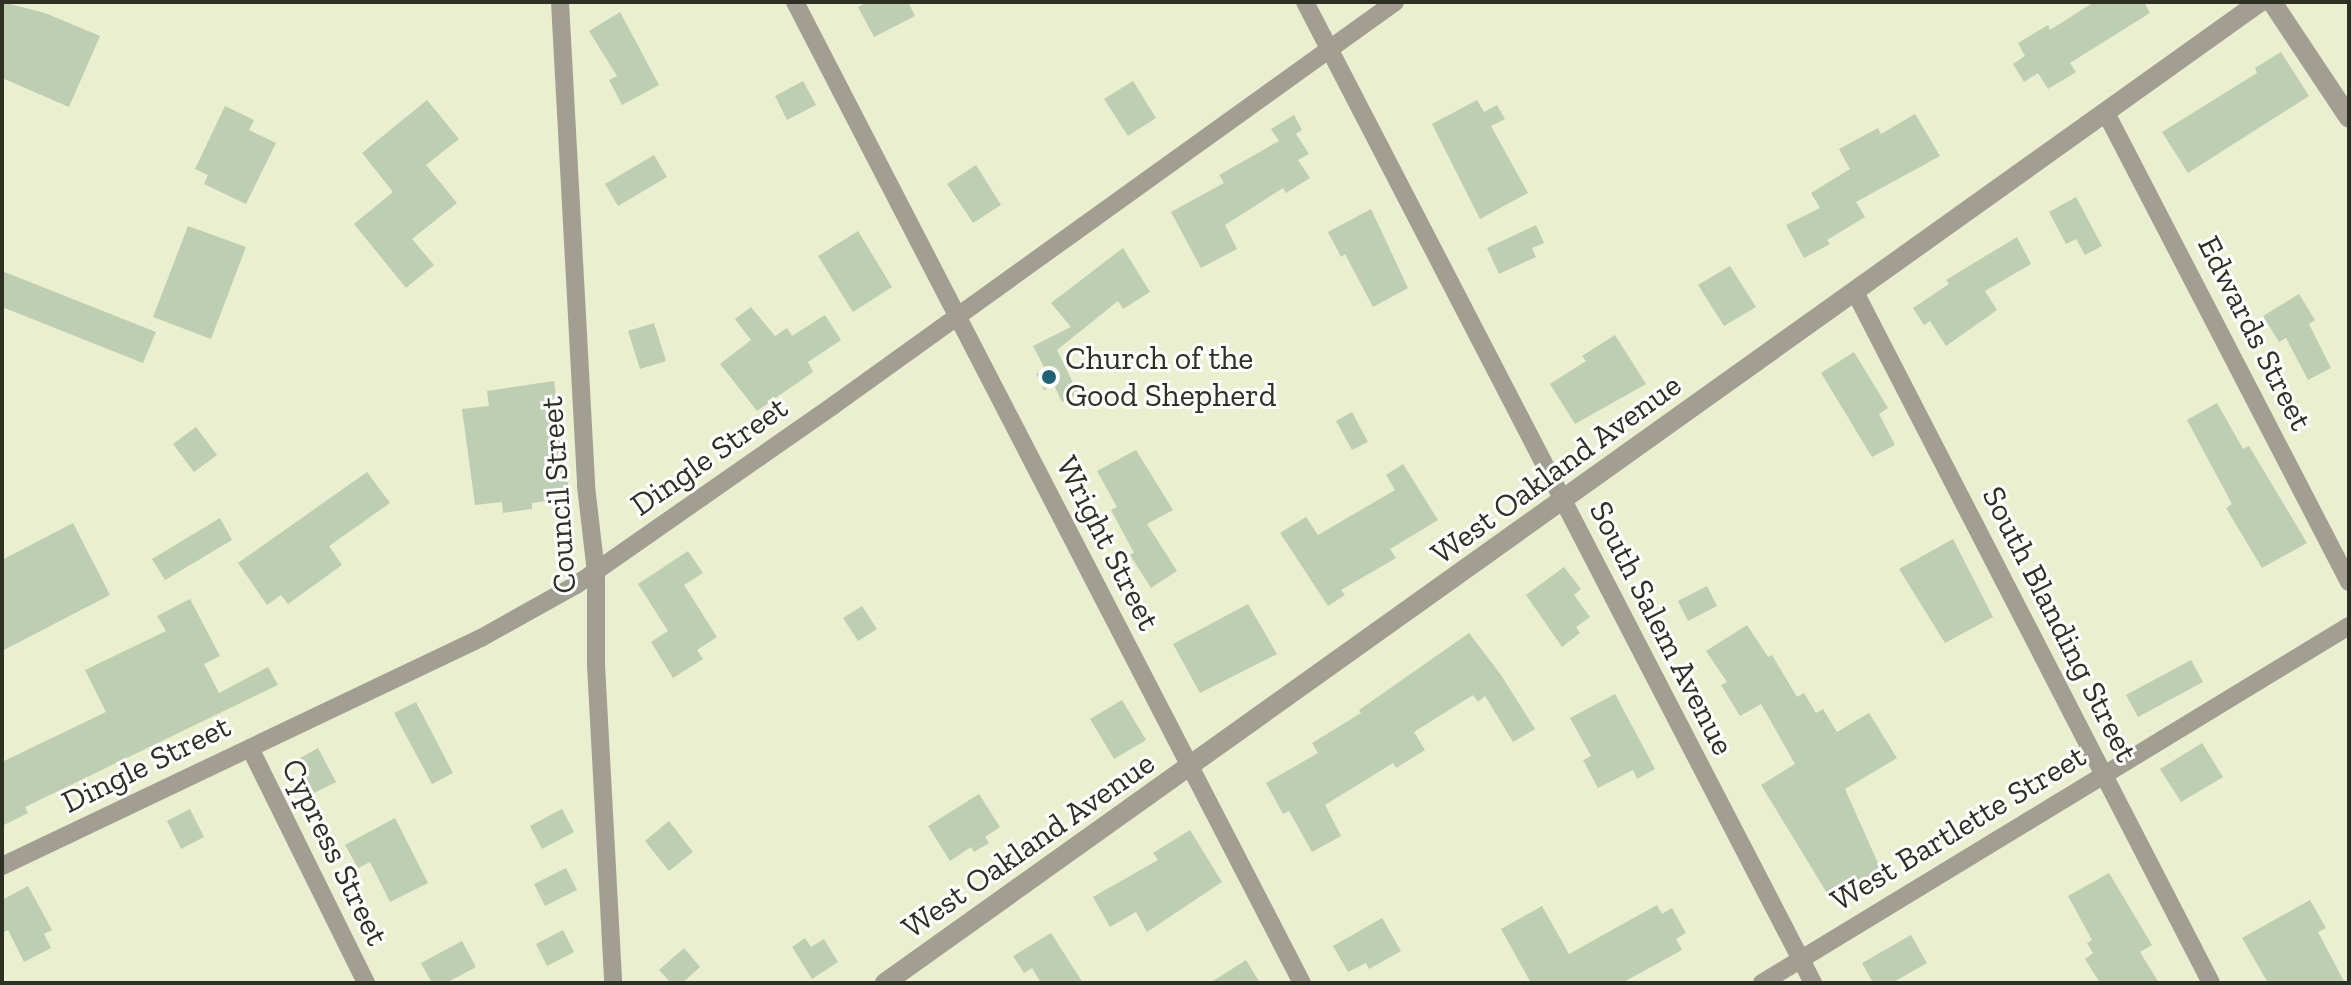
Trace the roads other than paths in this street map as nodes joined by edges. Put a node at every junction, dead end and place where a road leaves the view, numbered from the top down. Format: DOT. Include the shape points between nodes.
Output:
graph roads {
  1 [pos="560,2"];
  2 [pos="795,2"];
  3 [pos="1305,2"];
  4 [pos="1395,2"];
  5 [pos="2260,2"];
  6 [pos="2272,2"];
  7 [pos="1329,49"];
  8 [pos="2106,113"];
  9 [pos="2349,118"];
  10 [pos="1855,292"];
  11 [pos="956,316"];
  12 [pos="1562,500"];
  13 [pos="596,572"];
  14 [pos="2349,582"];
  15 [pos="2349,626"];
  16 [pos="250,748"];
  17 [pos="1190,768"];
  18 [pos="2104,774"];
  19 [pos="2,866"];
  20 [pos="1801,960"];
  21 [pos="366,983"];
  22 [pos="613,983"];
  23 [pos="885,983"];
  24 [pos="1302,983"];
  25 [pos="1762,983"];
  26 [pos="1813,983"];
  27 [pos="2211,983"];
  1 -- 13 [label="street, Council Street" via="586,486"];
  2 -- 11 [label="street, Wright Street"];
  3 -- 7 [label="street, South Salem Avenue"];
  4 -- 7 [label="street, Dingle Street"];
  5 -- 8 [label="street, West Oakland Avenue"];
  6 -- 9 [label="street"];
  7 -- 11 [label="street, Dingle Street"];
  7 -- 12 [label="street, South Salem Avenue"];
  8 -- 10 [label="street, West Oakland Avenue"];
  8 -- 14 [label="street, Edwards Street"];
  10 -- 12 [label="street, West Oakland Avenue"];
  10 -- 18 [label="street, South Blanding Street"];
  11 -- 13 [label="street, Dingle Street"];
  11 -- 17 [label="street, Wright Street"];
  12 -- 17 [label="street, West Oakland Avenue"];
  12 -- 20 [label="street, South Salem Avenue"];
  13 -- 16 [label="street, Dingle Street" via="481,638"];
  13 -- 22 [label="street, Council Street"];
  15 -- 18 [label="street, West Bartlette Street"];
  16 -- 19 [label="street, Dingle Street"];
  16 -- 21 [label="street, Cypress Street"];
  17 -- 23 [label="street, West Oakland Avenue"];
  17 -- 24 [label="street, Wright Street"];
  18 -- 20 [label="street, West Bartlette Street"];
  18 -- 27 [label="street, South Blanding Street"];
  20 -- 25 [label="street, West Bartlette Street"];
  20 -- 26 [label="street, South Salem Avenue"];
}
